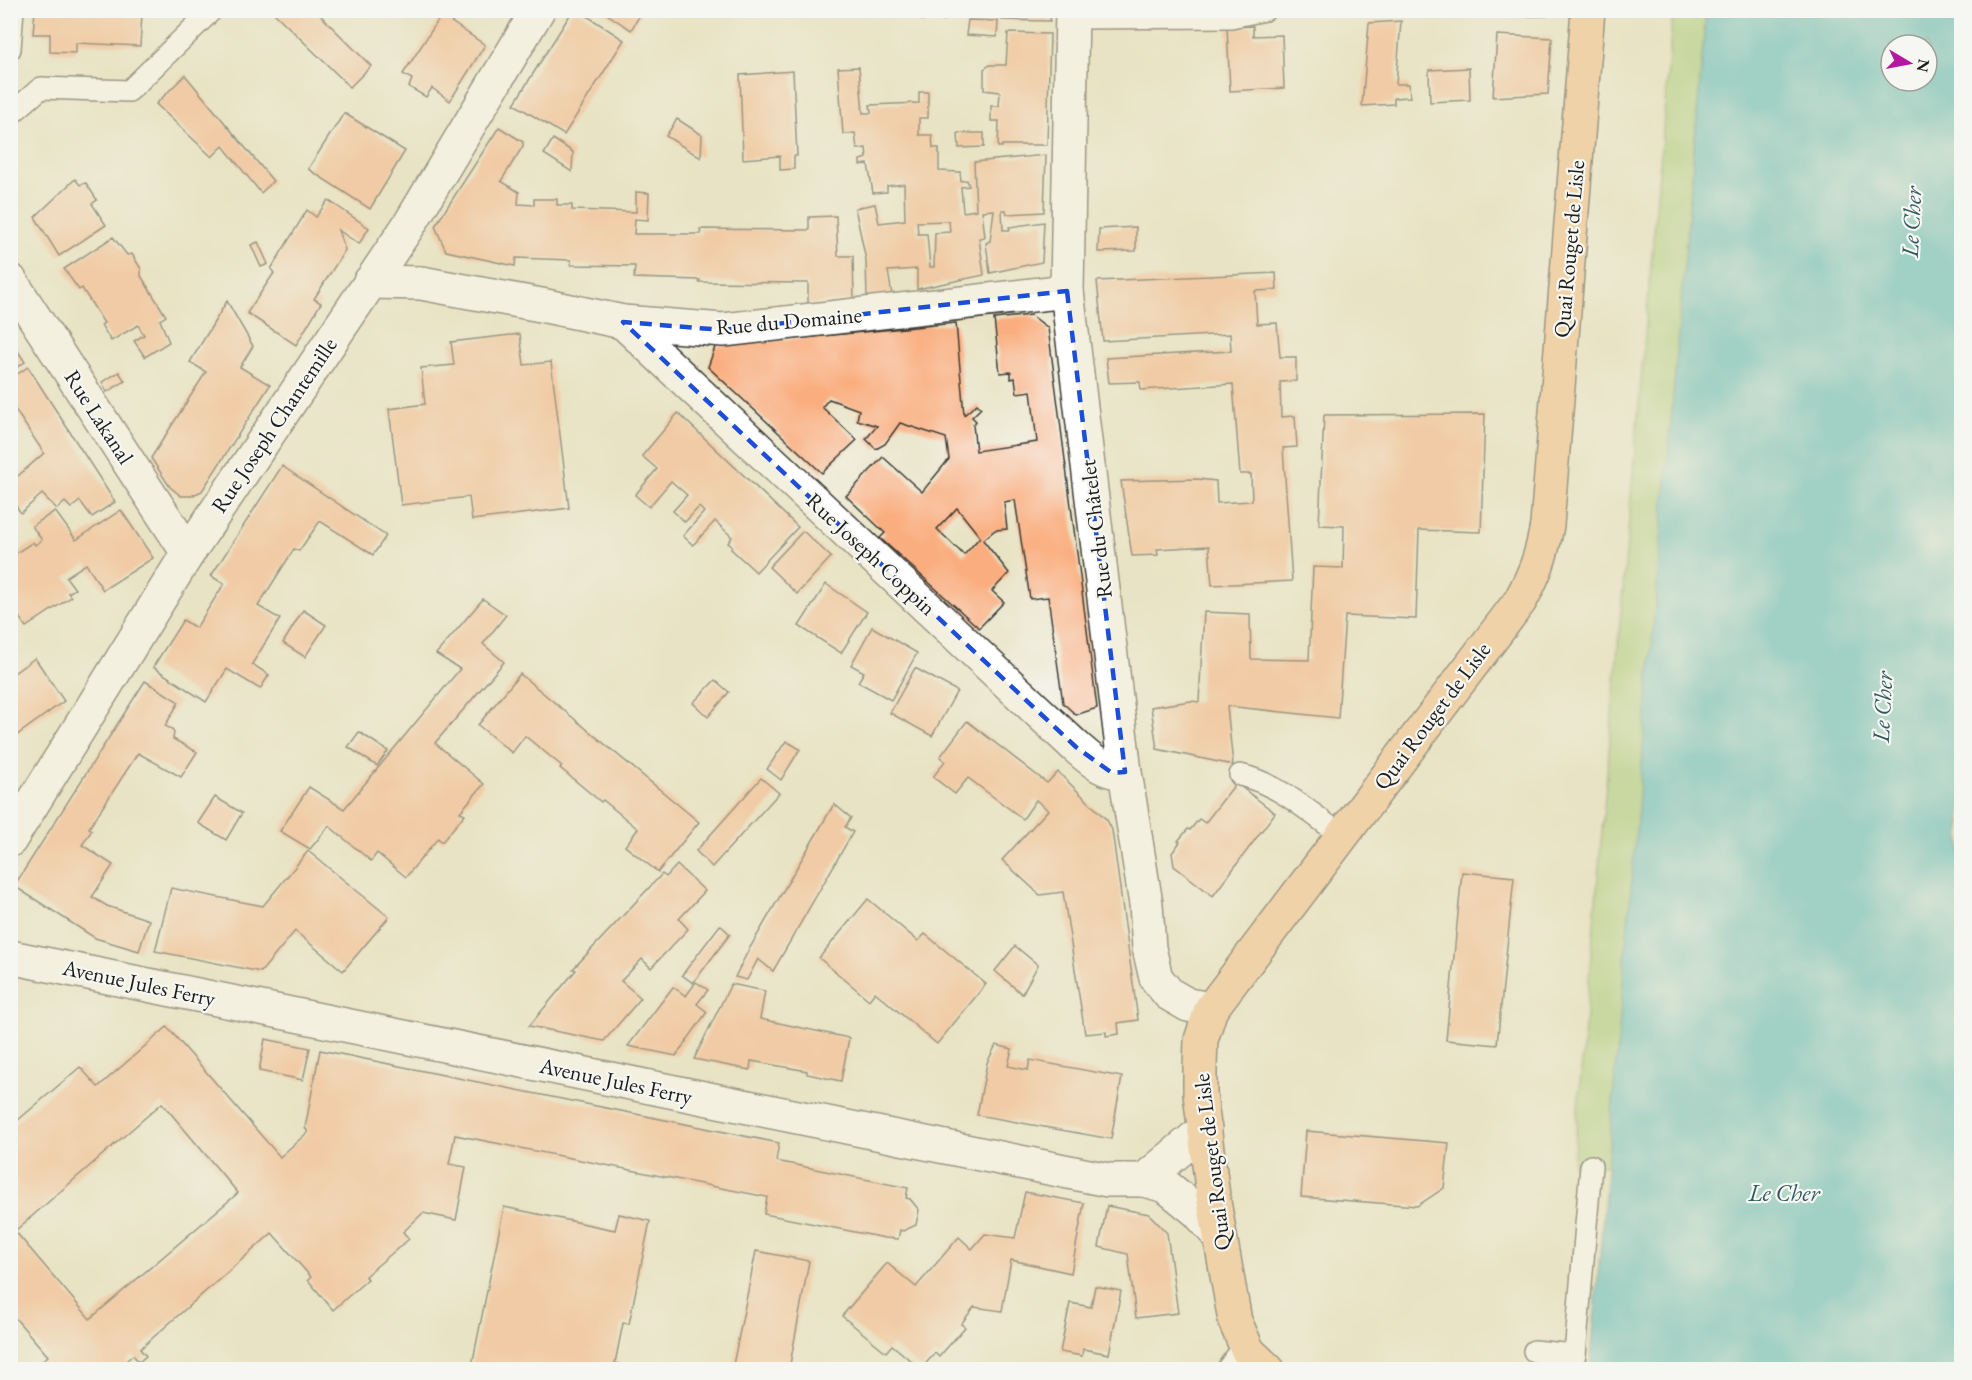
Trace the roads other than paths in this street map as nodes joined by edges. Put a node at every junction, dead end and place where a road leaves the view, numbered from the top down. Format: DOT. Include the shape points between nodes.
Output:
graph roads {
  1 [pos="13,10"];
  2 [pos="212,10"];
  3 [pos="538,10"];
  4 [pos="1265,10"];
  5 [pos="1588,10"];
  6 [pos="1072,14"];
  7 [pos="10,49"];
  8 [pos="10,115"];
  9 [pos="10,280"];
  10 [pos="370,282"];
  11 [pos="1067,291"];
  12 [pos="623,322"];
  13 [pos="188,553"];
  14 [pos="1125,772"];
  15 [pos="1240,775"];
  16 [pos="1341,835"];
  17 [pos="10,840"];
  18 [pos="10,957"];
  19 [pos="1211,1009"];
  20 [pos="1205,1129"];
  21 [pos="1591,1166"];
  22 [pos="1144,1180"];
  23 [pos="1220,1236"];
  24 [pos="1534,1351"];
  25 [pos="1250,1363"];
  1 -- 7 [label="lane"];
  2 -- 8 [label="lane" via="129,91 41,88"];
  3 -- 10 [label="street, Rue Joseph Chantemille" via="411,222"];
  4 -- 6 [label="lane" via="1230,17"];
  5 -- 16 [label="main road, Quai Rouget de Lisle" via="1542,555 1520,601"];
  6 -- 11 [label="street, Rue du Châtelet"];
  9 -- 13 [label="street, Rue Lakanal"];
  10 -- 12 [label="street, Rue du Domaine" via="421,283"];
  10 -- 13 [label="street, Rue Joseph Chantemille"];
  11 -- 12 [label="street, Rue du Domaine" via="723,330"];
  11 -- 14 [label="street, Rue du Châtelet"];
  12 -- 14 [label="street, Rue Joseph Coppin" via="1076,747 1112,773"];
  13 -- 17 [label="street, Rue Joseph Chantemille"];
  14 -- 19 [label="street, Rue du Châtelet" via="1156,978 1169,994 1188,1005"];
  15 -- 16 [label="lane" via="1273,786"];
  16 -- 19 [label="main road, Quai Rouget de Lisle"];
  18 -- 22 [label="street, Avenue Jules Ferry" via="1063,1172 1108,1180"];
  19 -- 20 [label="main road, Quai Rouget de Lisle" via="1201,1040 1200,1094"];
  20 -- 22 [label="street"];
  20 -- 23 [label="main road, Quai Rouget de Lisle"];
  21 -- 24 [label="lane" via="1575,1355"];
  22 -- 23 [label="street" via="1166,1186"];
  23 -- 25 [label="main road, Quai Rouget de Lisle" via="1235,1321"];
}
